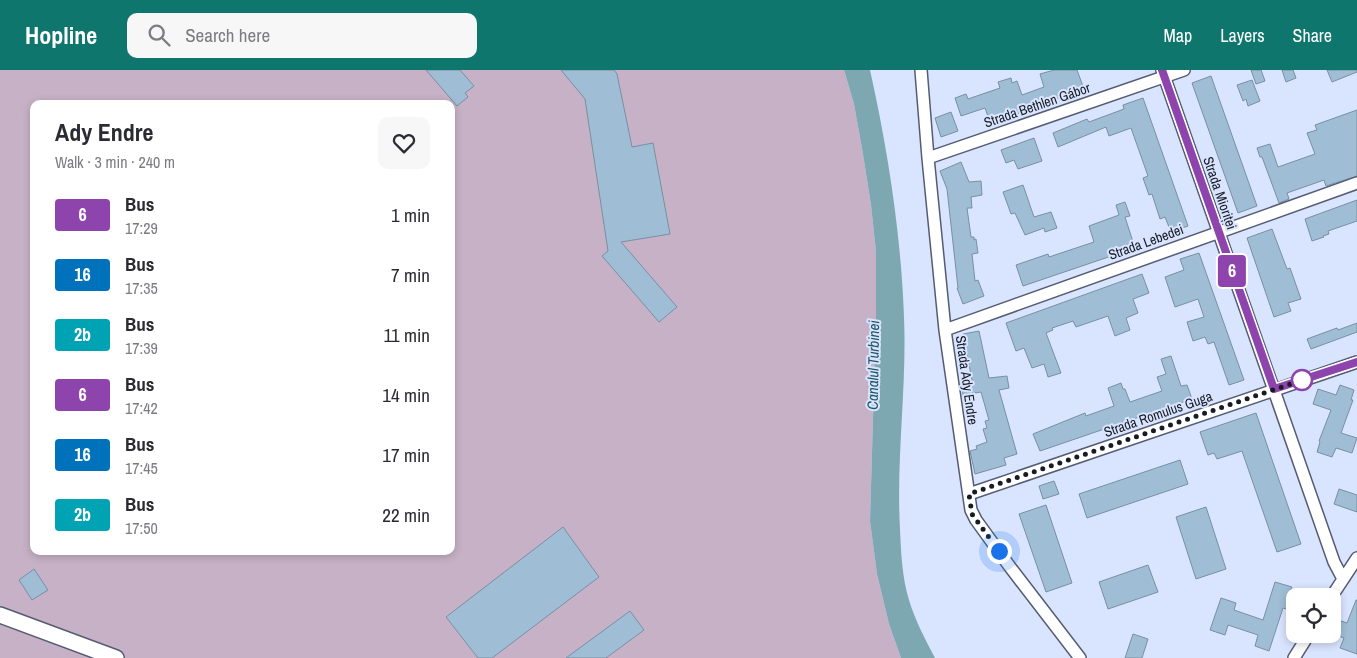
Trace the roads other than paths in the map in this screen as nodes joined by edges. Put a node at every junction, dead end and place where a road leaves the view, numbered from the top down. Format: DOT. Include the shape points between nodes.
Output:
graph roads {
  1 [pos="921,70"];
  2 [pos="1184,70"];
  3 [pos="1163,74"];
  4 [pos="928,158"];
  5 [pos="1357,183"];
  6 [pos="1218,232"];
  7 [pos="945,330"];
  8 [pos="1357,362"];
  9 [pos="1274,389"];
  10 [pos="969,494"];
  11 [pos="1357,558"];
  12 [pos="1343,579"];
  13 [pos="1337,588"];
  14 [pos="0,615"];
  15 [pos="1303,643"];
  16 [pos="116,658"];
  17 [pos="1080,658"];
  18 [pos="1294,658"];
  1 -- 4 [label="street, Strada Ady Endre"];
  2 -- 3 [label="street, Strada Bethlen Gábor"];
  3 -- 4 [label="street, Strada Bethlen Gábor"];
  3 -- 6 [label="street, Strada Mioriței"];
  4 -- 7 [label="street, Strada Ady Endre"];
  5 -- 6 [label="street, Strada Lebedei"];
  6 -- 7 [label="street, Strada Lebedei"];
  6 -- 9 [label="street, Strada Mioriței"];
  7 -- 10 [label="street, Strada Ady Endre"];
  8 -- 9 [label="street, Strada Romulus Guga"];
  9 -- 10 [label="street, Strada Romulus Guga"];
  9 -- 12 [label="street, Strada Mioriței" via="1334,562"];
  10 -- 17 [label="street, Strada Ady Endre" via="976,520"];
  11 -- 12 [label="street"];
  12 -- 13 [label="street"];
  14 -- 16 [label="street"];
  15 -- 18 [label="street"];
}
